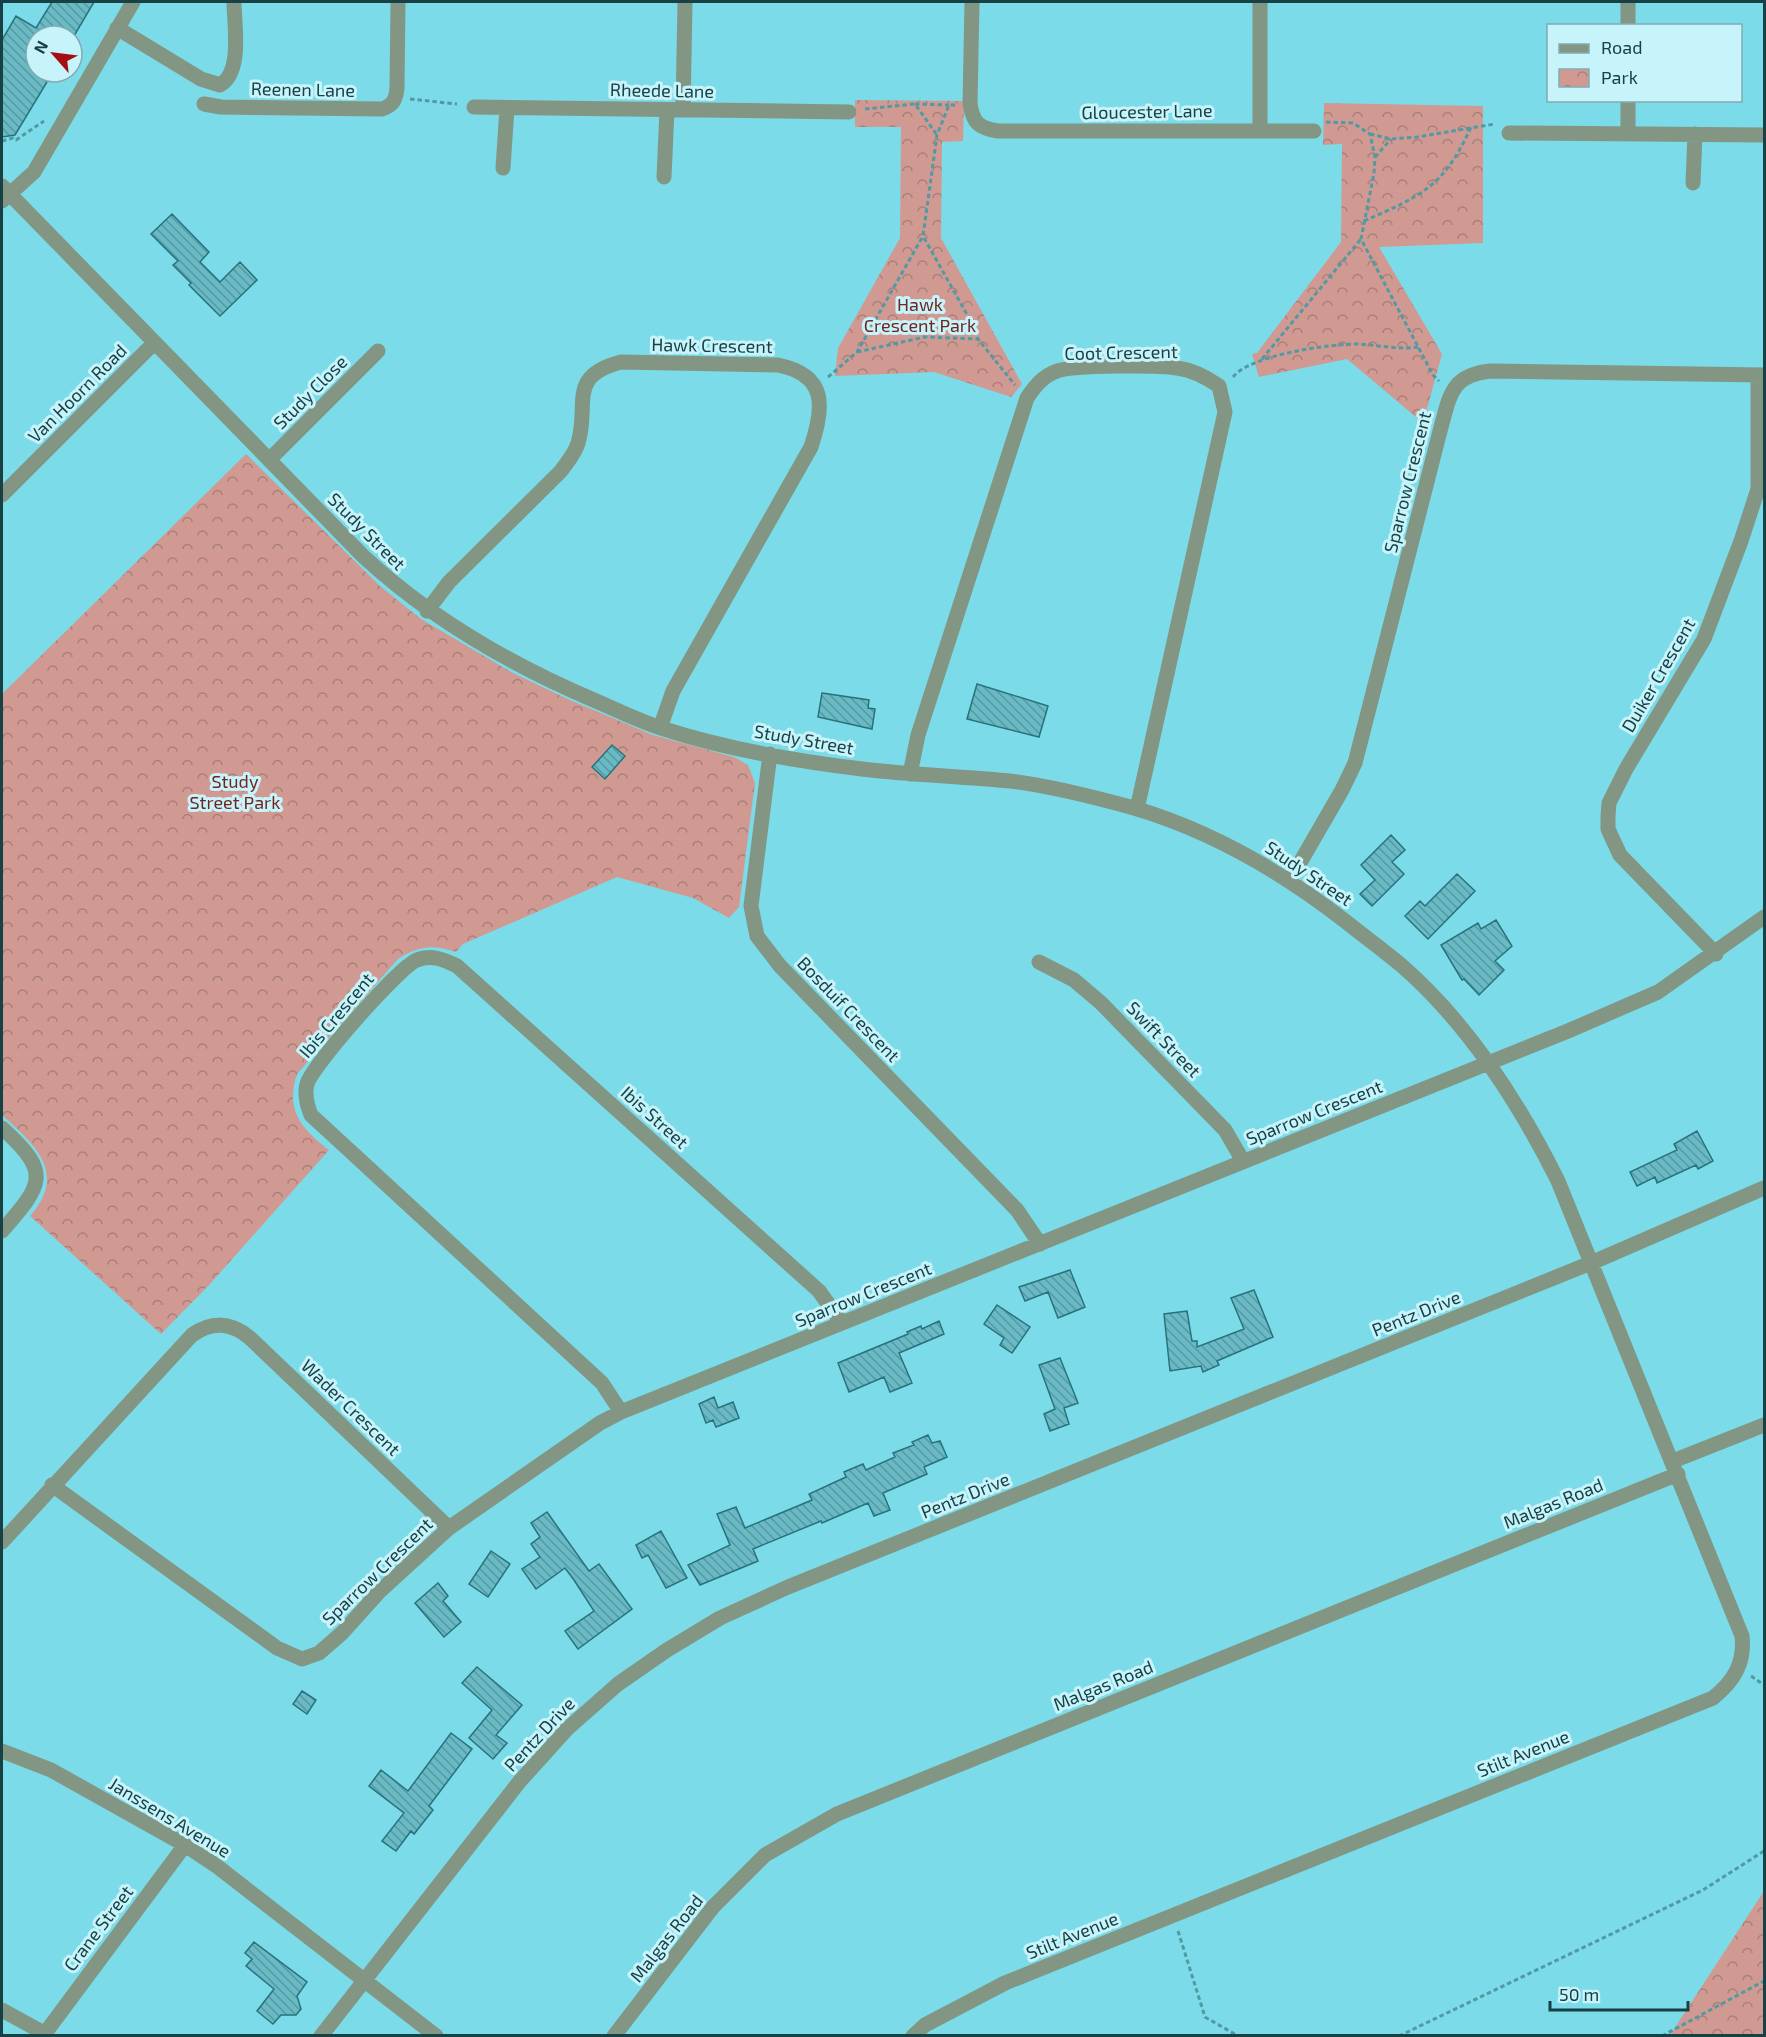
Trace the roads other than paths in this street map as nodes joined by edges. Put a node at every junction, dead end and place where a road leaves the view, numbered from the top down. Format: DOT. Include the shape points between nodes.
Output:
graph roads {
  1 [pos="133,2"];
  2 [pos="234,2"];
  3 [pos="398,2"];
  4 [pos="685,2"];
  5 [pos="972,2"];
  6 [pos="1260,2"];
  7 [pos="1628,2"];
  8 [pos="1628,24"];
  9 [pos="117,28"];
  10 [pos="1628,102"];
  11 [pos="204,104"];
  12 [pos="474,107"];
  13 [pos="507,108"];
  14 [pos="667,110"];
  15 [pos="683,110"];
  16 [pos="849,112"];
  17 [pos="1316,126"];
  18 [pos="1260,129"];
  19 [pos="1628,132"];
  20 [pos="1509,133"];
  21 [pos="1695,134"];
  22 [pos="1764,135"];
  23 [pos="503,168"];
  24 [pos="664,177"];
  25 [pos="1693,183"];
  26 [pos="4,194"];
  27 [pos="154,343"];
  28 [pos="378,351"];
  29 [pos="1761,375"];
  30 [pos="268,460"];
  31 [pos="2,495"];
  32 [pos="427,611"];
  33 [pos="660,728"];
  34 [pos="770,754"];
  35 [pos="910,774"];
  36 [pos="1137,809"];
  37 [pos="1290,880"];
  38 [pos="1764,917"];
  39 [pos="1716,954"];
  40 [pos="429,957"];
  41 [pos="1039,962"];
  42 [pos="1486,1063"];
  43 [pos="2,1128"];
  44 [pos="1243,1161"];
  45 [pos="1764,1188"];
  46 [pos="2,1231"];
  47 [pos="1040,1244"];
  48 [pos="1591,1263"];
  49 [pos="842,1323"];
  50 [pos="621,1412"];
  51 [pos="1764,1425"];
  52 [pos="1676,1468"];
  53 [pos="52,1485"];
  54 [pos="449,1528"];
  55 [pos="2,1542"];
  56 [pos="2,1751"];
  57 [pos="185,1845"];
  58 [pos="364,1981"];
  59 [pos="2,2010"];
  60 [pos="43,2034"];
  61 [pos="321,2036"];
  62 [pos="436,2036"];
  63 [pos="614,2036"];
  64 [pos="912,2036"];
  1 -- 9 [label="street"];
  2 -- 9 [label="street" via="234,61 229,76 220,84 201,79"];
  3 -- 11 [label="street, Reenen Lane" via="396,98 391,106 382,109"];
  4 -- 15 [label="street"];
  5 -- 18 [label="street, Gloucester Lane" via="970,105 973,121 980,127 998,131"];
  6 -- 18 [label="street"];
  7 -- 8 [label="street"];
  9 -- 26 [label="street" via="34,172"];
  10 -- 19 [label="street"];
  12 -- 13 [label="street, Rheede Lane"];
  13 -- 14 [label="street, Rheede Lane"];
  13 -- 23 [label="street"];
  14 -- 15 [label="street, Rheede Lane"];
  14 -- 24 [label="street"];
  15 -- 16 [label="street, Rheede Lane"];
  17 -- 18 [label="street, Gloucester Lane"];
  19 -- 20 [label="street"];
  19 -- 21 [label="street"];
  21 -- 22 [label="street"];
  21 -- 25 [label="street"];
  26 -- 27 [label="street, Study Street"];
  27 -- 30 [label="street, Study Street"];
  27 -- 31 [label="street, Van Hoorn Road"];
  28 -- 30 [label="street, Study Close"];
  29 -- 37 [label="street, Sparrow Crescent" via="1491,371 1475,373 1457,383 1451,393 1355,763"];
  29 -- 39 [label="street, Duiker Crescent" via="1758,489 1744,532 1704,639 1609,803 1608,829 1620,855"];
  30 -- 32 [label="street, Study Street" via="363,556"];
  32 -- 33 [label="street, Study Street" via="544,678"];
  32 -- 33 [label="street, Hawk Crescent" via="449,582 566,464 578,445 583,391 591,377 604,367 621,362 778,365 798,370 816,387 821,417 811,447 673,692"];
  33 -- 34 [label="street, Study Street"];
  34 -- 35 [label="street, Study Street"];
  34 -- 47 [label="street, Bosduif Crescent" via="751,906 757,936 780,966 1017,1210"];
  35 -- 36 [label="street, Study Street" via="1039,786"];
  35 -- 36 [label="street, Coot Crescent" via="918,735 1028,396 1046,377 1058,371 1176,368 1195,372 1219,386 1225,412"];
  36 -- 37 [label="street, Study Street" via="1241,852"];
  37 -- 42 [label="street, Study Street" via="1402,966 1445,1011"];
  38 -- 39 [label="street, Sparrow Crescent"];
  39 -- 42 [label="street, Sparrow Crescent" via="1658,992"];
  40 -- 49 [label="street, Ibis Street" via="457,966 819,1291"];
  40 -- 50 [label="street, Ibis Crescent" via="407,965 313,1071 307,1083 311,1115 602,1383"];
  41 -- 44 [label="street, Swift Street" via="1074,980 1101,1003 1225,1130"];
  42 -- 44 [label="street, Sparrow Crescent"];
  42 -- 48 [label="street, Study Street" via="1532,1129"];
  43 -- 46 [label="street" via="26,1150 37,1175 31,1197"];
  44 -- 47 [label="street, Sparrow Crescent"];
  45 -- 48 [label="street, Pentz Drive"];
  47 -- 49 [label="street, Sparrow Crescent"];
  48 -- 52 [label="street, Stilt Avenue"];
  48 -- 58 [label="street, Pentz Drive" via="788,1587 691,1635 618,1684 540,1757"];
  49 -- 50 [label="street, Sparrow Crescent"];
  50 -- 54 [label="street, Sparrow Crescent"];
  51 -- 52 [label="street, Malgas Road"];
  52 -- 63 [label="street, Malgas Road" via="837,1814 765,1855 713,1907"];
  52 -- 64 [label="street, Stilt Avenue" via="1742,1636 1739,1668 1733,1681 1713,1698 1005,1983 925,2025"];
  53 -- 54 [label="street, Sparrow Crescent" via="277,1648 302,1659 319,1653 342,1633 380,1591"];
  53 -- 54 [label="street, Wader Crescent" via="184,1344 199,1330 221,1323 250,1338"];
  53 -- 55 [label="street"];
  56 -- 57 [label="street, Janssens Avenue" via="51,1770"];
  57 -- 58 [label="street, Janssens Avenue"];
  57 -- 60 [label="street, Crane Street"];
  58 -- 61 [label="street, Pentz Drive"];
  58 -- 62 [label="street, Janssens Avenue"];
  59 -- 60 [label="street"];
}
